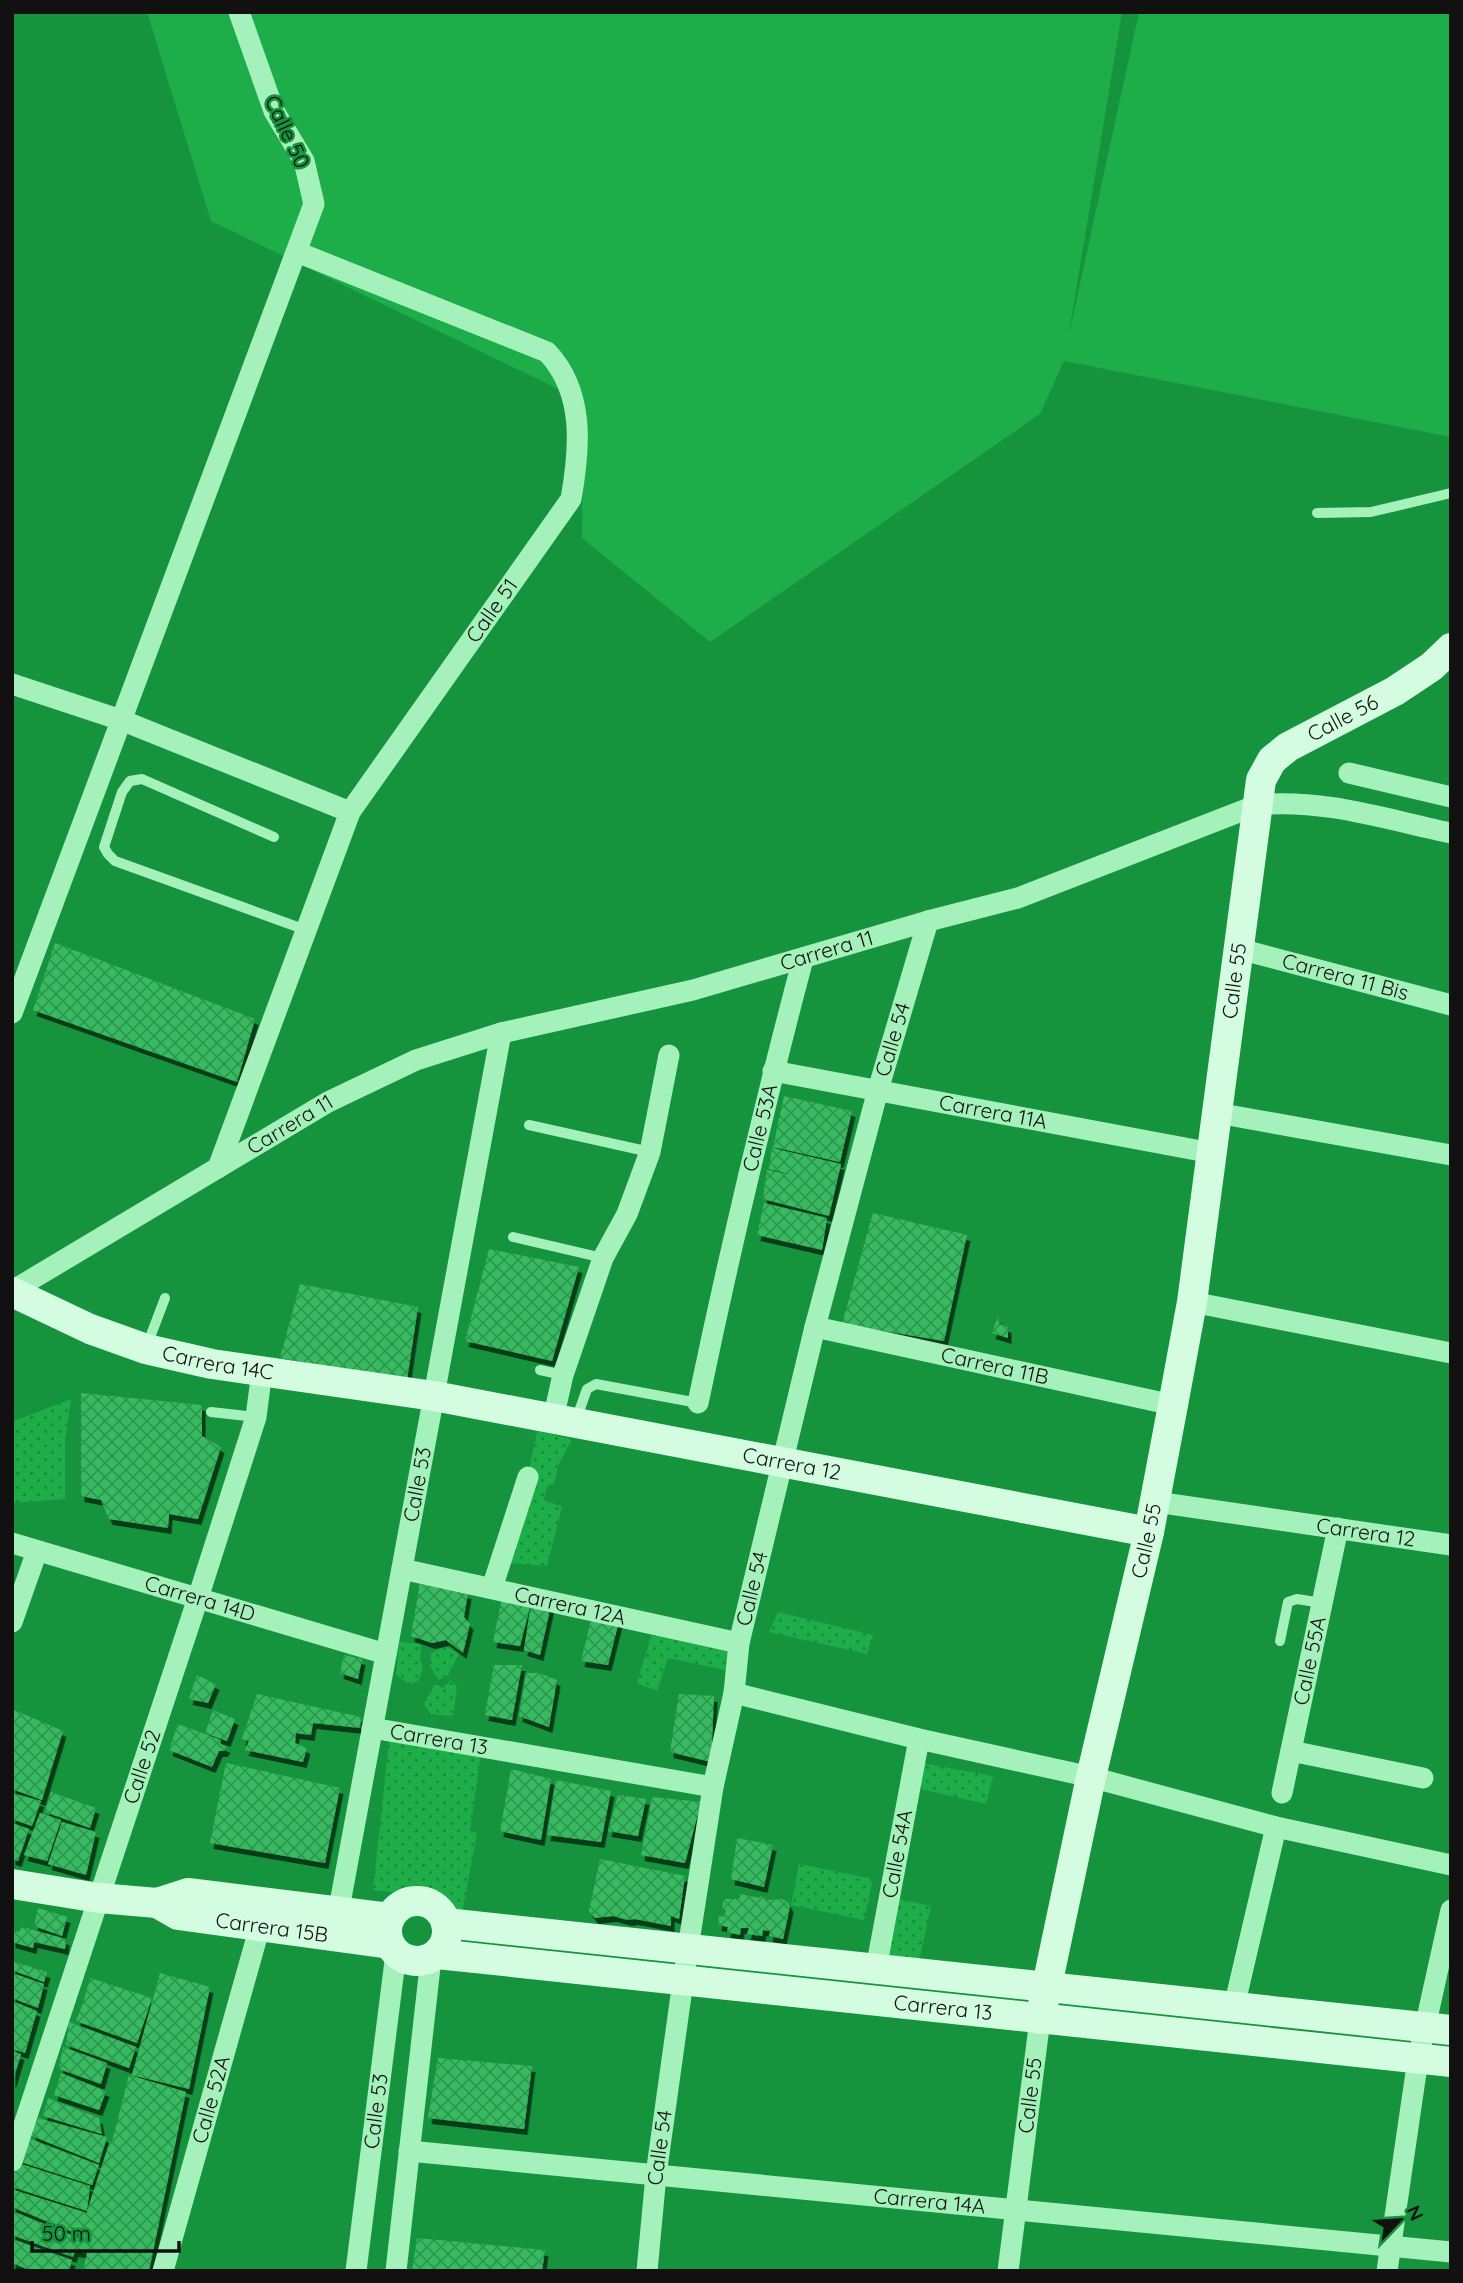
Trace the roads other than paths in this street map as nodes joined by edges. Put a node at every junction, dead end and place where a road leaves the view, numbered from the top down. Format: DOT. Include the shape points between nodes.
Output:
graph roads {
  1 [pos="239,12"];
  2 [pos="297,252"];
  3 [pos="1451,493"];
  4 [pos="1317,513"];
  5 [pos="1451,648"];
  6 [pos="12,684"];
  7 [pos="121,720"];
  8 [pos="1349,773"];
  9 [pos="1451,797"];
  10 [pos="1257,805"];
  11 [pos="350,812"];
  12 [pos="1451,833"];
  13 [pos="274,837"];
  14 [pos="928,921"];
  15 [pos="306,930"];
  16 [pos="1239,949"];
  17 [pos="803,959"];
  18 [pos="1451,1005"];
  19 [pos="12,1013"];
  20 [pos="501,1033"];
  21 [pos="669,1055"];
  22 [pos="773,1071"];
  23 [pos="878,1090"];
  24 [pos="1217,1113"];
  25 [pos="529,1125"];
  26 [pos="650,1152"];
  27 [pos="1212,1153"];
  28 [pos="1451,1155"];
  29 [pos="218,1168"];
  30 [pos="513,1237"];
  31 [pos="603,1258"];
  32 [pos="12,1291"];
  33 [pos="165,1298"];
  34 [pos="1192,1302"];
  35 [pos="815,1327"];
  36 [pos="146,1349"];
  37 [pos="1451,1353"];
  38 [pos="540,1370"];
  39 [pos="262,1371"];
  40 [pos="563,1375"];
  41 [pos="434,1396"];
  42 [pos="698,1404"];
  43 [pos="1173,1405"];
  44 [pos="211,1412"];
  45 [pos="256,1417"];
  46 [pos="564,1421"];
  47 [pos="783,1462"];
  48 [pos="528,1477"];
  49 [pos="1156,1502"];
  50 [pos="1338,1528"];
  51 [pos="1149,1532"];
  52 [pos="12,1543"];
  53 [pos="1451,1543"];
  54 [pos="37,1551"];
  55 [pos="402,1569"];
  56 [pos="492,1588"];
  57 [pos="198,1598"];
  58 [pos="1322,1603"];
  59 [pos="12,1622"];
  60 [pos="1280,1641"];
  61 [pos="739,1643"];
  62 [pos="386,1654"];
  63 [pos="734,1693"];
  64 [pos="372,1728"];
  65 [pos="919,1739"];
  66 [pos="1291,1751"];
  67 [pos="1091,1777"];
  68 [pos="1423,1778"];
  69 [pos="713,1787"];
  70 [pos="1282,1793"];
  71 [pos="1276,1827"];
  72 [pos="1451,1865"];
  73 [pos="12,1884"];
  74 [pos="100,1898"];
  75 [pos="157,1903"];
  76 [pos="1451,1910"];
  77 [pos="446,1923"];
  78 [pos="336,1925"];
  79 [pos="260,1926"];
  80 [pos="392,1938"];
  81 [pos="689,1949"];
  82 [pos="434,1956"];
  83 [pos="876,1969"];
  84 [pos="683,1981"];
  85 [pos="1049,1987"];
  86 [pos="1234,2007"];
  87 [pos="1041,2019"];
  88 [pos="1437,2028"];
  89 [pos="1418,2059"];
  90 [pos="1451,2062"];
  91 [pos="409,2151"];
  92 [pos="12,2161"];
  93 [pos="656,2175"];
  94 [pos="1016,2210"];
  95 [pos="1389,2246"];
  96 [pos="1451,2252"];
  97 [pos="163,2271"];
  98 [pos="356,2271"];
  99 [pos="396,2271"];
  100 [pos="646,2271"];
  101 [pos="1008,2271"];
  102 [pos="1387,2271"];
  1 -- 2 [label="street, Calle 50" via="274,111 304,161 314,204"];
  2 -- 7 [label="street, Calle 50"];
  2 -- 11 [label="street, Calle 51" via="547,352 561,366 571,389 578,428 571,499"];
  3 -- 4 [label="lane" via="1371,512"];
  5 -- 10 [label="street, Calle 56" via="1395,691 1288,747 1272,760 1261,780"];
  6 -- 7 [label="street"];
  7 -- 11 [label="street"];
  7 -- 19 [label="street, Calle 50"];
  8 -- 9 [label="street"];
  10 -- 12 [label="street, Carrera 11" via="1313,804"];
  10 -- 14 [label="street, Carrera 11" via="1018,898"];
  10 -- 16 [label="street, Calle 55"];
  11 -- 15 [label="street, Calle 51"];
  13 -- 15 [label="lane" via="142,779 130,781 121,792 104,847 115,861"];
  14 -- 17 [label="street, Carrera 11"];
  14 -- 23 [label="street, Calle 54"];
  15 -- 29 [label="street, Calle 51"];
  16 -- 18 [label="street, Carrera 11 Bis"];
  16 -- 24 [label="street, Calle 55"];
  17 -- 20 [label="street, Carrera 11" via="693,990"];
  17 -- 22 [label="street, Calle 53A"];
  20 -- 29 [label="street, Carrera 11" via="404,1066 328,1102"];
  20 -- 41 [label="street, Calle 53"];
  21 -- 26 [label="street"];
  22 -- 23 [label="street, Carrera 11A"];
  22 -- 42 [label="street, Calle 53A"];
  23 -- 27 [label="street, Carrera 11A"];
  23 -- 35 [label="street, Calle 54"];
  24 -- 27 [label="street, Calle 55"];
  24 -- 28 [label="street"];
  25 -- 26 [label="lane"];
  26 -- 31 [label="street" via="627,1214"];
  27 -- 34 [label="street, Calle 55"];
  29 -- 32 [label="street, Carrera 11"];
  30 -- 31 [label="lane"];
  31 -- 40 [label="street"];
  32 -- 36 [label="street, Carrera 14C" via="90,1329"];
  33 -- 36 [label="lane"];
  34 -- 37 [label="street"];
  34 -- 43 [label="street, Calle 55"];
  35 -- 43 [label="street, Carrera 11B"];
  35 -- 47 [label="street, Calle 54"];
  36 -- 39 [label="street, Carrera 14C"];
  38 -- 40 [label="lane"];
  39 -- 41 [label="street, Carrera 14C"];
  39 -- 45 [label="street, Calle 52"];
  40 -- 46 [label="street"];
  41 -- 46 [label="street, Carrera 12"];
  41 -- 55 [label="street, Calle 53"];
  42 -- 46 [label="lane" via="596,1384 587,1388"];
  43 -- 49 [label="street, Calle 55"];
  44 -- 45 [label="lane"];
  45 -- 57 [label="street, Calle 52"];
  46 -- 47 [label="street, Carrera 12"];
  47 -- 51 [label="street, Carrera 12"];
  47 -- 61 [label="street, Calle 54"];
  48 -- 56 [label="street"];
  49 -- 50 [label="street, Carrera 12"];
  49 -- 51 [label="street, Calle 55"];
  50 -- 53 [label="street, Carrera 12"];
  50 -- 58 [label="street, Calle 55A"];
  51 -- 67 [label="street, Calle 55"];
  52 -- 54 [label="street, Carrera 14D"];
  54 -- 57 [label="street, Carrera 14D"];
  54 -- 59 [label="street"];
  55 -- 56 [label="street, Carrera 12A"];
  55 -- 62 [label="street, Calle 53"];
  56 -- 61 [label="street, Carrera 12A"];
  57 -- 62 [label="street, Carrera 14D"];
  57 -- 74 [label="street, Calle 52"];
  58 -- 60 [label="lane" via="1288,1602"];
  58 -- 66 [label="street, Calle 55A"];
  61 -- 63 [label="street, Calle 54"];
  62 -- 64 [label="street, Calle 53"];
  63 -- 65 [label="street"];
  63 -- 69 [label="street, Calle 54"];
  64 -- 69 [label="street, Carrera 13"];
  64 -- 78 [label="street, Calle 53"];
  65 -- 67 [label="street"];
  65 -- 83 [label="street, Calle 54A"];
  66 -- 68 [label="street"];
  66 -- 70 [label="street, Calle 55A"];
  67 -- 71 [label="street"];
  67 -- 85 [label="street, Calle 55"];
  69 -- 81 [label="street, Calle 54"];
  71 -- 72 [label="street"];
  71 -- 86 [label="street"];
  73 -- 74 [label="street, Carrera 15B"];
  74 -- 75 [label="street, Carrera 15B"];
  74 -- 92 [label="street, Calle 52"];
  75 -- 78 [label="street, Carrera 15B" via="188,1894"];
  75 -- 79 [label="street, Carrera 15B" via="178,1915"];
  76 -- 88 [label="street"];
  77 -- 80 [label="street" via="434,1906 405,1904"];
  77 -- 81 [label="street, Carrera 13"];
  77 -- 82 [label="street" via="444,1945"];
  78 -- 79 [label="street, Carrera 15B"];
  78 -- 80 [label="street, Carrera 15B"];
  79 -- 97 [label="street, Calle 52A"];
  80 -- 82 [label="street" via="413,1961"];
  80 -- 98 [label="street, Calle 53"];
  81 -- 83 [label="street, Carrera 13"];
  81 -- 84 [label="street, Calle 54"];
  82 -- 84 [label="street, Carrera 13"];
  82 -- 91 [label="street, Calle 53"];
  83 -- 85 [label="street, Carrera 13"];
  84 -- 87 [label="street, Carrera 13"];
  84 -- 93 [label="street, Calle 54"];
  85 -- 86 [label="street, Carrera 13"];
  85 -- 87 [label="street, Calle 55"];
  86 -- 88 [label="street, Carrera 13"];
  87 -- 89 [label="street, Carrera 13"];
  87 -- 94 [label="street, Calle 55"];
  88 -- 89 [label="street"];
  89 -- 90 [label="street, Carrera 13"];
  89 -- 95 [label="street"];
  91 -- 93 [label="street, Carrera 14A"];
  91 -- 99 [label="street, Calle 53"];
  93 -- 94 [label="street, Carrera 14A"];
  93 -- 100 [label="street, Calle 54"];
  94 -- 95 [label="street, Carrera 14A"];
  94 -- 101 [label="street, Calle 55"];
  95 -- 96 [label="street, Carrera 14A"];
  95 -- 102 [label="street"];
}
